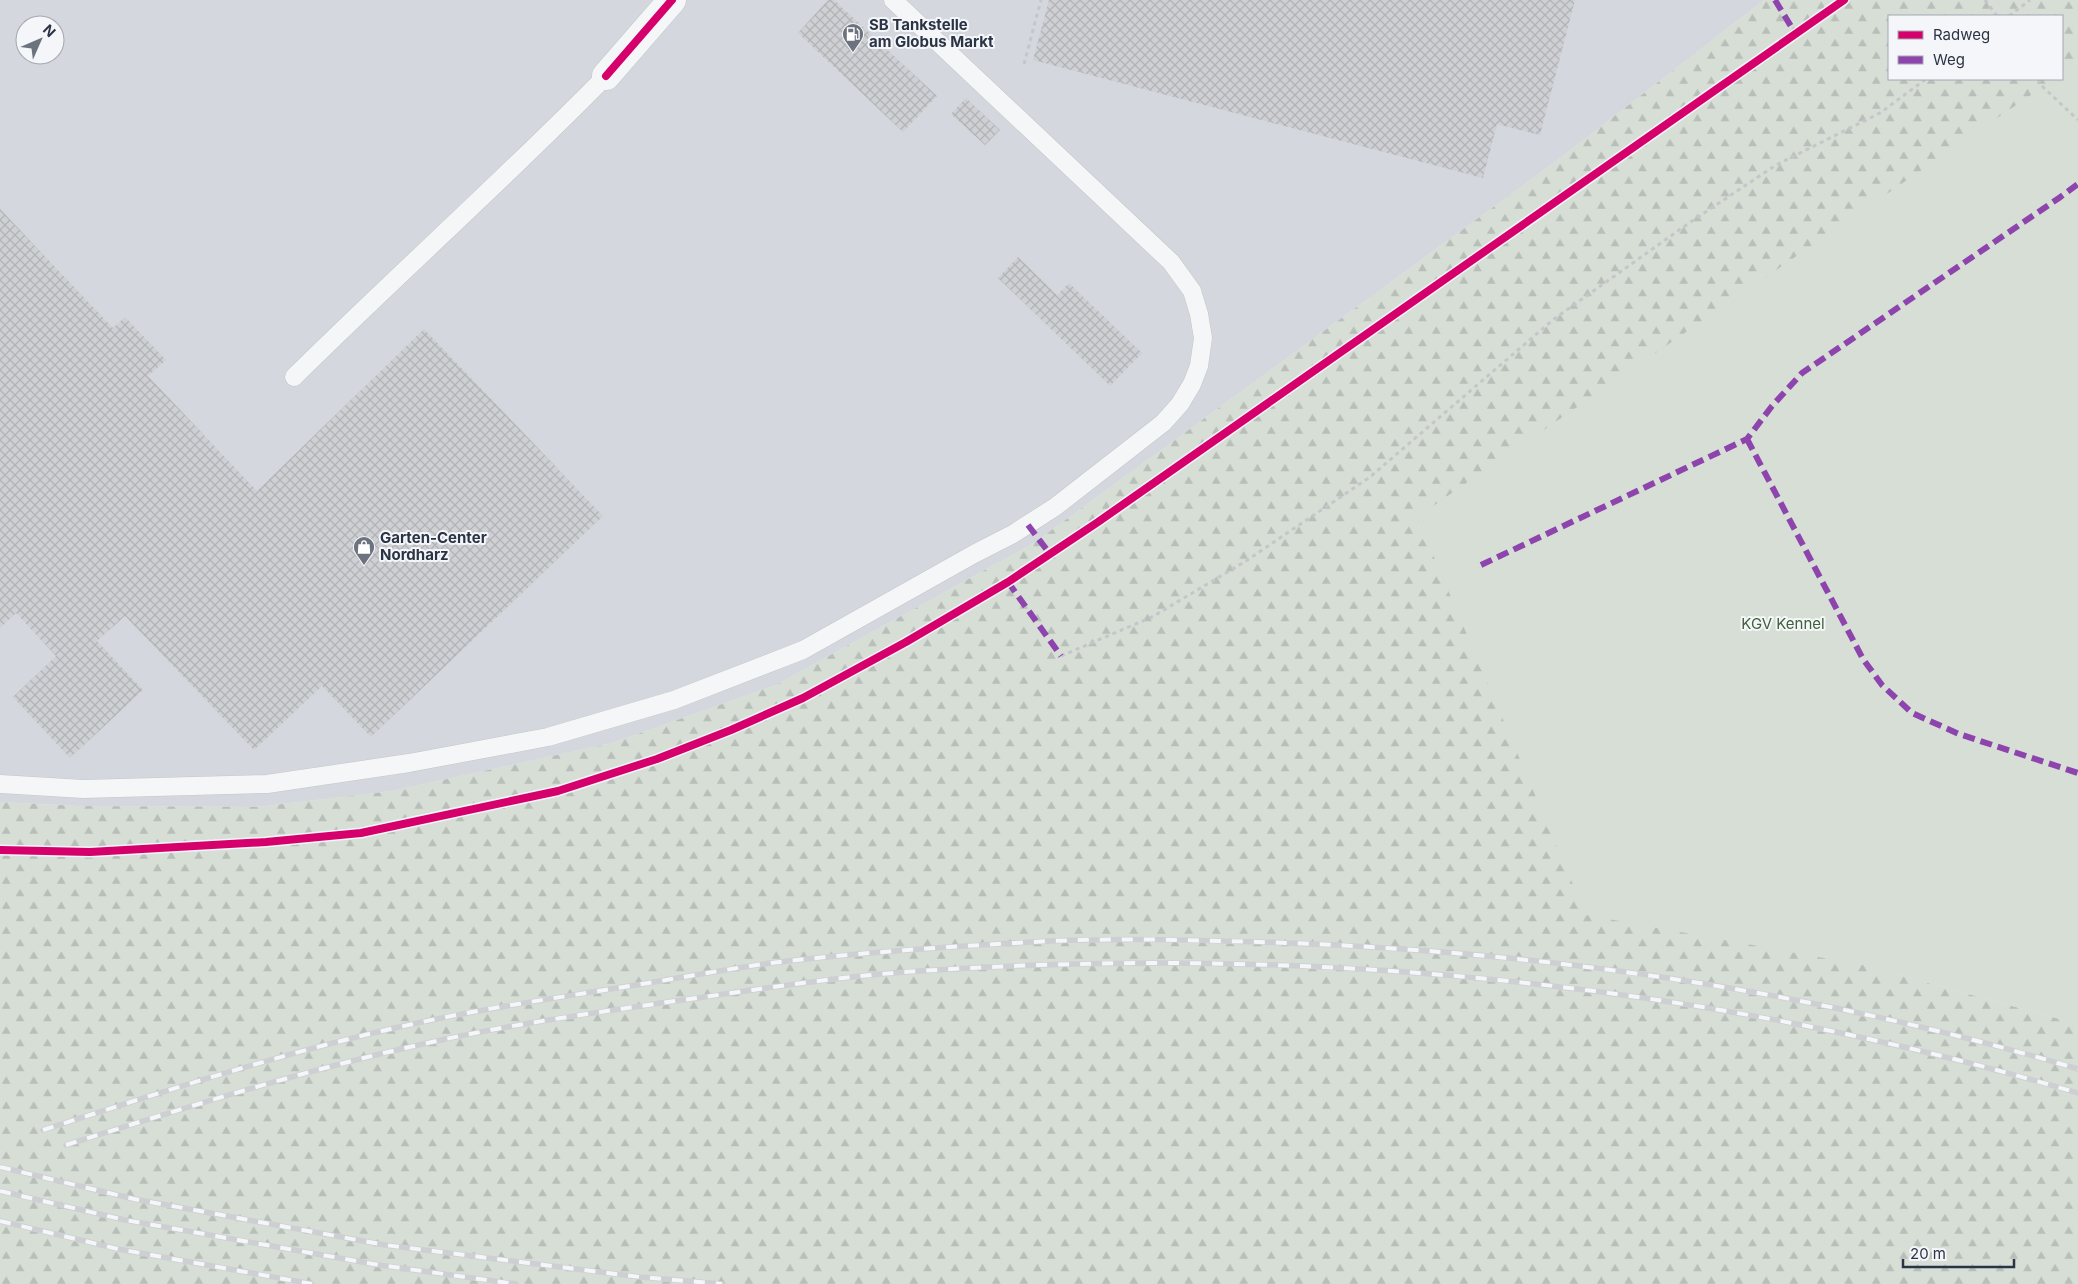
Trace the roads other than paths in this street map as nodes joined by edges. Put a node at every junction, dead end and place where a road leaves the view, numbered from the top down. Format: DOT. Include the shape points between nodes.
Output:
graph roads {
  1 [pos="668,0"];
  2 [pos="893,0"];
  3 [pos="606,76"];
  4 [pos="294,377"];
  5 [pos="0,784"];
  1 -- 3 [label="street"];
  2 -- 5 [label="lane" via="1170,262 1192,292 1202,338 1199,366 1180,404 1163,423 1055,507 1013,534 803,650 674,700 548,737 409,763 267,784 83,789"];
  3 -- 4 [label="lane"];
}
